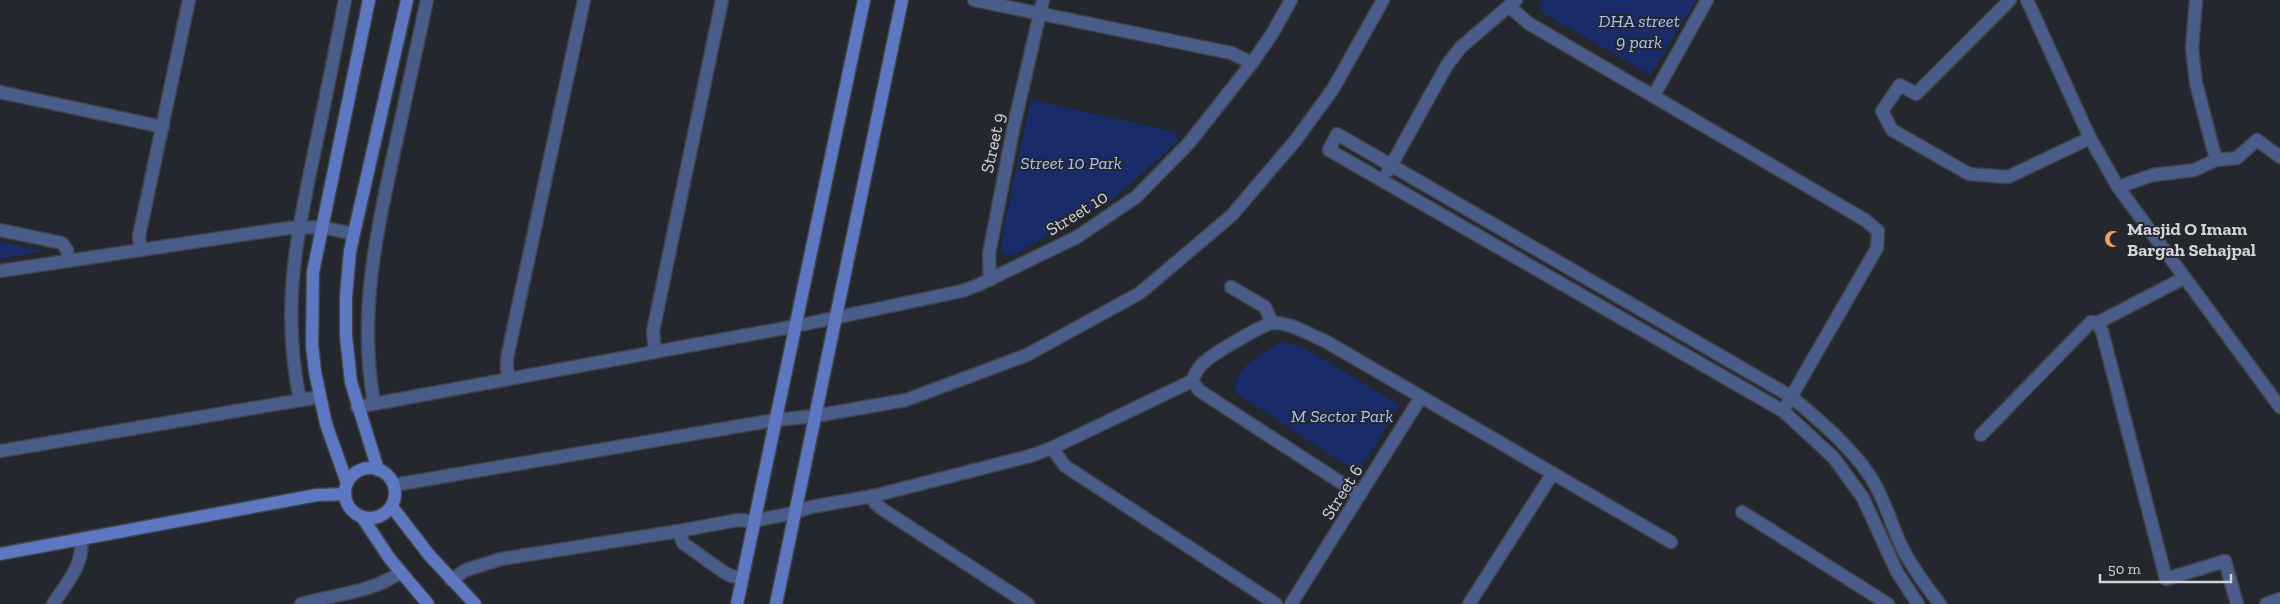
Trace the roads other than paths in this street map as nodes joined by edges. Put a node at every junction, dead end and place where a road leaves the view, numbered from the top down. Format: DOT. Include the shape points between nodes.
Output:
graph roads {
  1 [pos="190,0"];
  2 [pos="346,0"];
  3 [pos="369,0"];
  4 [pos="407,0"];
  5 [pos="427,0"];
  6 [pos="584,0"];
  7 [pos="722,0"];
  8 [pos="864,0"];
  9 [pos="902,0"];
  10 [pos="974,0"];
  11 [pos="1043,0"];
  12 [pos="1291,0"];
  13 [pos="1382,0"];
  14 [pos="1707,0"];
  15 [pos="2010,0"];
  16 [pos="2027,0"];
  17 [pos="2196,0"];
  18 [pos="1512,3"];
  19 [pos="1040,13"];
  20 [pos="1252,63"];
  21 [pos="0,92"];
  22 [pos="1654,95"];
  23 [pos="163,127"];
  24 [pos="2090,138"];
  25 [pos="2280,157"];
  26 [pos="2216,160"];
  27 [pos="1392,164"];
  28 [pos="1383,180"];
  29 [pos="2118,187"];
  30 [pos="299,227"];
  31 [pos="322,227"];
  32 [pos="0,230"];
  33 [pos="354,234"];
  34 [pos="140,248"];
  35 [pos="68,259"];
  36 [pos="0,271"];
  37 [pos="2184,278"];
  38 [pos="990,280"];
  39 [pos="1231,287"];
  40 [pos="835,317"];
  41 [pos="1272,323"];
  42 [pos="2097,323"];
  43 [pos="796,326"];
  44 [pos="655,352"];
  45 [pos="510,378"];
  46 [pos="1192,381"];
  47 [pos="319,397"];
  48 [pos="1421,397"];
  49 [pos="1792,397"];
  50 [pos="300,400"];
  51 [pos="374,402"];
  52 [pos="357,407"];
  53 [pos="2280,407"];
  54 [pos="1783,411"];
  55 [pos="815,416"];
  56 [pos="775,420"];
  57 [pos="1981,435"];
  58 [pos="1052,448"];
  59 [pos="0,451"];
  60 [pos="378,470"];
  61 [pos="1553,473"];
  62 [pos="394,485"];
  63 [pos="346,489"];
  64 [pos="1360,495"];
  65 [pos="873,496"];
  66 [pos="392,507"];
  67 [pos="1742,512"];
  68 [pos="794,513"];
  69 [pos="362,517"];
  70 [pos="753,521"];
  71 [pos="679,531"];
  72 [pos="81,540"];
  73 [pos="1671,542"];
  74 [pos="0,554"];
  75 [pos="401,572"];
  76 [pos="742,577"];
  77 [pos="452,580"];
  78 [pos="2280,599"];
  79 [pos="53,604"];
  80 [pos="301,604"];
  81 [pos="428,604"];
  82 [pos="476,604"];
  83 [pos="737,604"];
  84 [pos="776,604"];
  85 [pos="1028,604"];
  86 [pos="1276,604"];
  87 [pos="1291,604"];
  88 [pos="1469,604"];
  89 [pos="1888,604"];
  90 [pos="1918,604"];
  91 [pos="1940,604"];
  92 [pos="2237,604"];
  93 [pos="2266,604"];
  1 -- 23 [label="street"];
  2 -- 30 [label="street"];
  3 -- 31 [label="street"];
  4 -- 33 [label="street"];
  5 -- 51 [label="street" via="374,253 367,314 368,370"];
  6 -- 45 [label="street" via="507,358"];
  7 -- 44 [label="street" via="653,331"];
  8 -- 43 [label="street"];
  9 -- 40 [label="street"];
  10 -- 19 [label="street"];
  11 -- 19 [label="street, Street 9"];
  12 -- 20 [label="street, Street 10"];
  13 -- 55 [label="street" via="1333,89 1295,141 1232,215 1140,294 1027,355 906,400"];
  14 -- 22 [label="street"];
  15 -- 24 [label="street" via="1916,94 1900,85 1882,111 1892,130 1969,174 2008,177"];
  16 -- 24 [label="street"];
  17 -- 26 [label="street" via="2192,48 2195,74"];
  18 -- 22 [label="street" via="1528,23"];
  18 -- 27 [label="street" via="1461,47 1447,65"];
  19 -- 20 [label="street" via="1232,53"];
  19 -- 38 [label="street, Street 9" via="988,254"];
  20 -- 38 [label="street, Street 10" via="1189,143 1136,197 1077,236"];
  21 -- 23 [label="street"];
  22 -- 49 [label="street" via="1865,220 1878,231 1877,248"];
  23 -- 34 [label="street" via="139,236"];
  24 -- 29 [label="street"];
  25 -- 26 [label="street" via="2257,140 2237,158"];
  26 -- 29 [label="street" via="2194,170 2153,174"];
  27 -- 28 [label="street"];
  27 -- 28 [label="street" via="1337,134 1329,150"];
  27 -- 49 [label="street"];
  28 -- 54 [label="street"];
  29 -- 37 [label="street"];
  30 -- 31 [label="street"];
  30 -- 34 [label="street"];
  30 -- 50 [label="street" via="294,255 290,329"];
  31 -- 33 [label="street"];
  31 -- 47 [label="street" via="313,272 312,306 312,345"];
  32 -- 35 [label="street" via="62,243"];
  33 -- 52 [label="street" via="348,270 346,337"];
  34 -- 35 [label="street"];
  35 -- 36 [label="street"];
  37 -- 42 [label="street"];
  37 -- 53 [label="street"];
  38 -- 40 [label="street, Street 10" via="962,291"];
  39 -- 41 [label="street" via="1265,307"];
  40 -- 43 [label="street, Street 10"];
  40 -- 55 [label="street"];
  41 -- 46 [label="street" via="1208,359 1196,370"];
  41 -- 48 [label="street" via="1290,326 1325,341"];
  42 -- 57 [label="street" via="2090,322"];
  42 -- 92 [label="street" via="2102,331 2166,579 2225,561"];
  43 -- 44 [label="street, Street 10"];
  43 -- 56 [label="street"];
  44 -- 45 [label="street, Street 10"];
  45 -- 51 [label="street, Street 10"];
  46 -- 58 [label="street"];
  46 -- 64 [label="street" via="1200,390"];
  47 -- 50 [label="street"];
  47 -- 63 [label="street"];
  48 -- 61 [label="street"];
  48 -- 64 [label="street, Street 6"];
  49 -- 54 [label="street"];
  49 -- 91 [label="street" via="1839,439 1870,477 1914,568"];
  50 -- 59 [label="street"];
  51 -- 52 [label="street, Street 10"];
  52 -- 60 [label="street"];
  54 -- 90 [label="street" via="1834,458 1863,498 1897,572"];
  55 -- 56 [label="street"];
  55 -- 68 [label="street"];
  56 -- 62 [label="street"];
  56 -- 70 [label="street"];
  58 -- 65 [label="street" via="985,469"];
  58 -- 86 [label="street" via="1065,466"];
  60 -- 62 [label="street" via="385,473"];
  60 -- 63 [label="street" via="360,471 352,476"];
  61 -- 73 [label="street"];
  61 -- 88 [label="street"];
  62 -- 66 [label="street"];
  63 -- 69 [label="street" via="347,504"];
  63 -- 72 [label="street"];
  64 -- 87 [label="street, Street 6"];
  65 -- 68 [label="street"];
  65 -- 85 [label="street" via="882,509"];
  66 -- 69 [label="street" via="379,517"];
  66 -- 77 [label="street"];
  67 -- 89 [label="street"];
  68 -- 70 [label="street"];
  68 -- 84 [label="street"];
  69 -- 75 [label="street"];
  70 -- 71 [label="street" via="738,520"];
  70 -- 76 [label="street"];
  71 -- 76 [label="street" via="683,543 714,566 731,576"];
  71 -- 77 [label="street" via="502,559 466,570"];
  72 -- 74 [label="street"];
  72 -- 79 [label="street" via="77,566"];
  75 -- 80 [label="street" via="387,582 360,591"];
  75 -- 81 [label="street"];
  76 -- 83 [label="street"];
  77 -- 82 [label="street"];
  78 -- 93 [label="street"];
}
